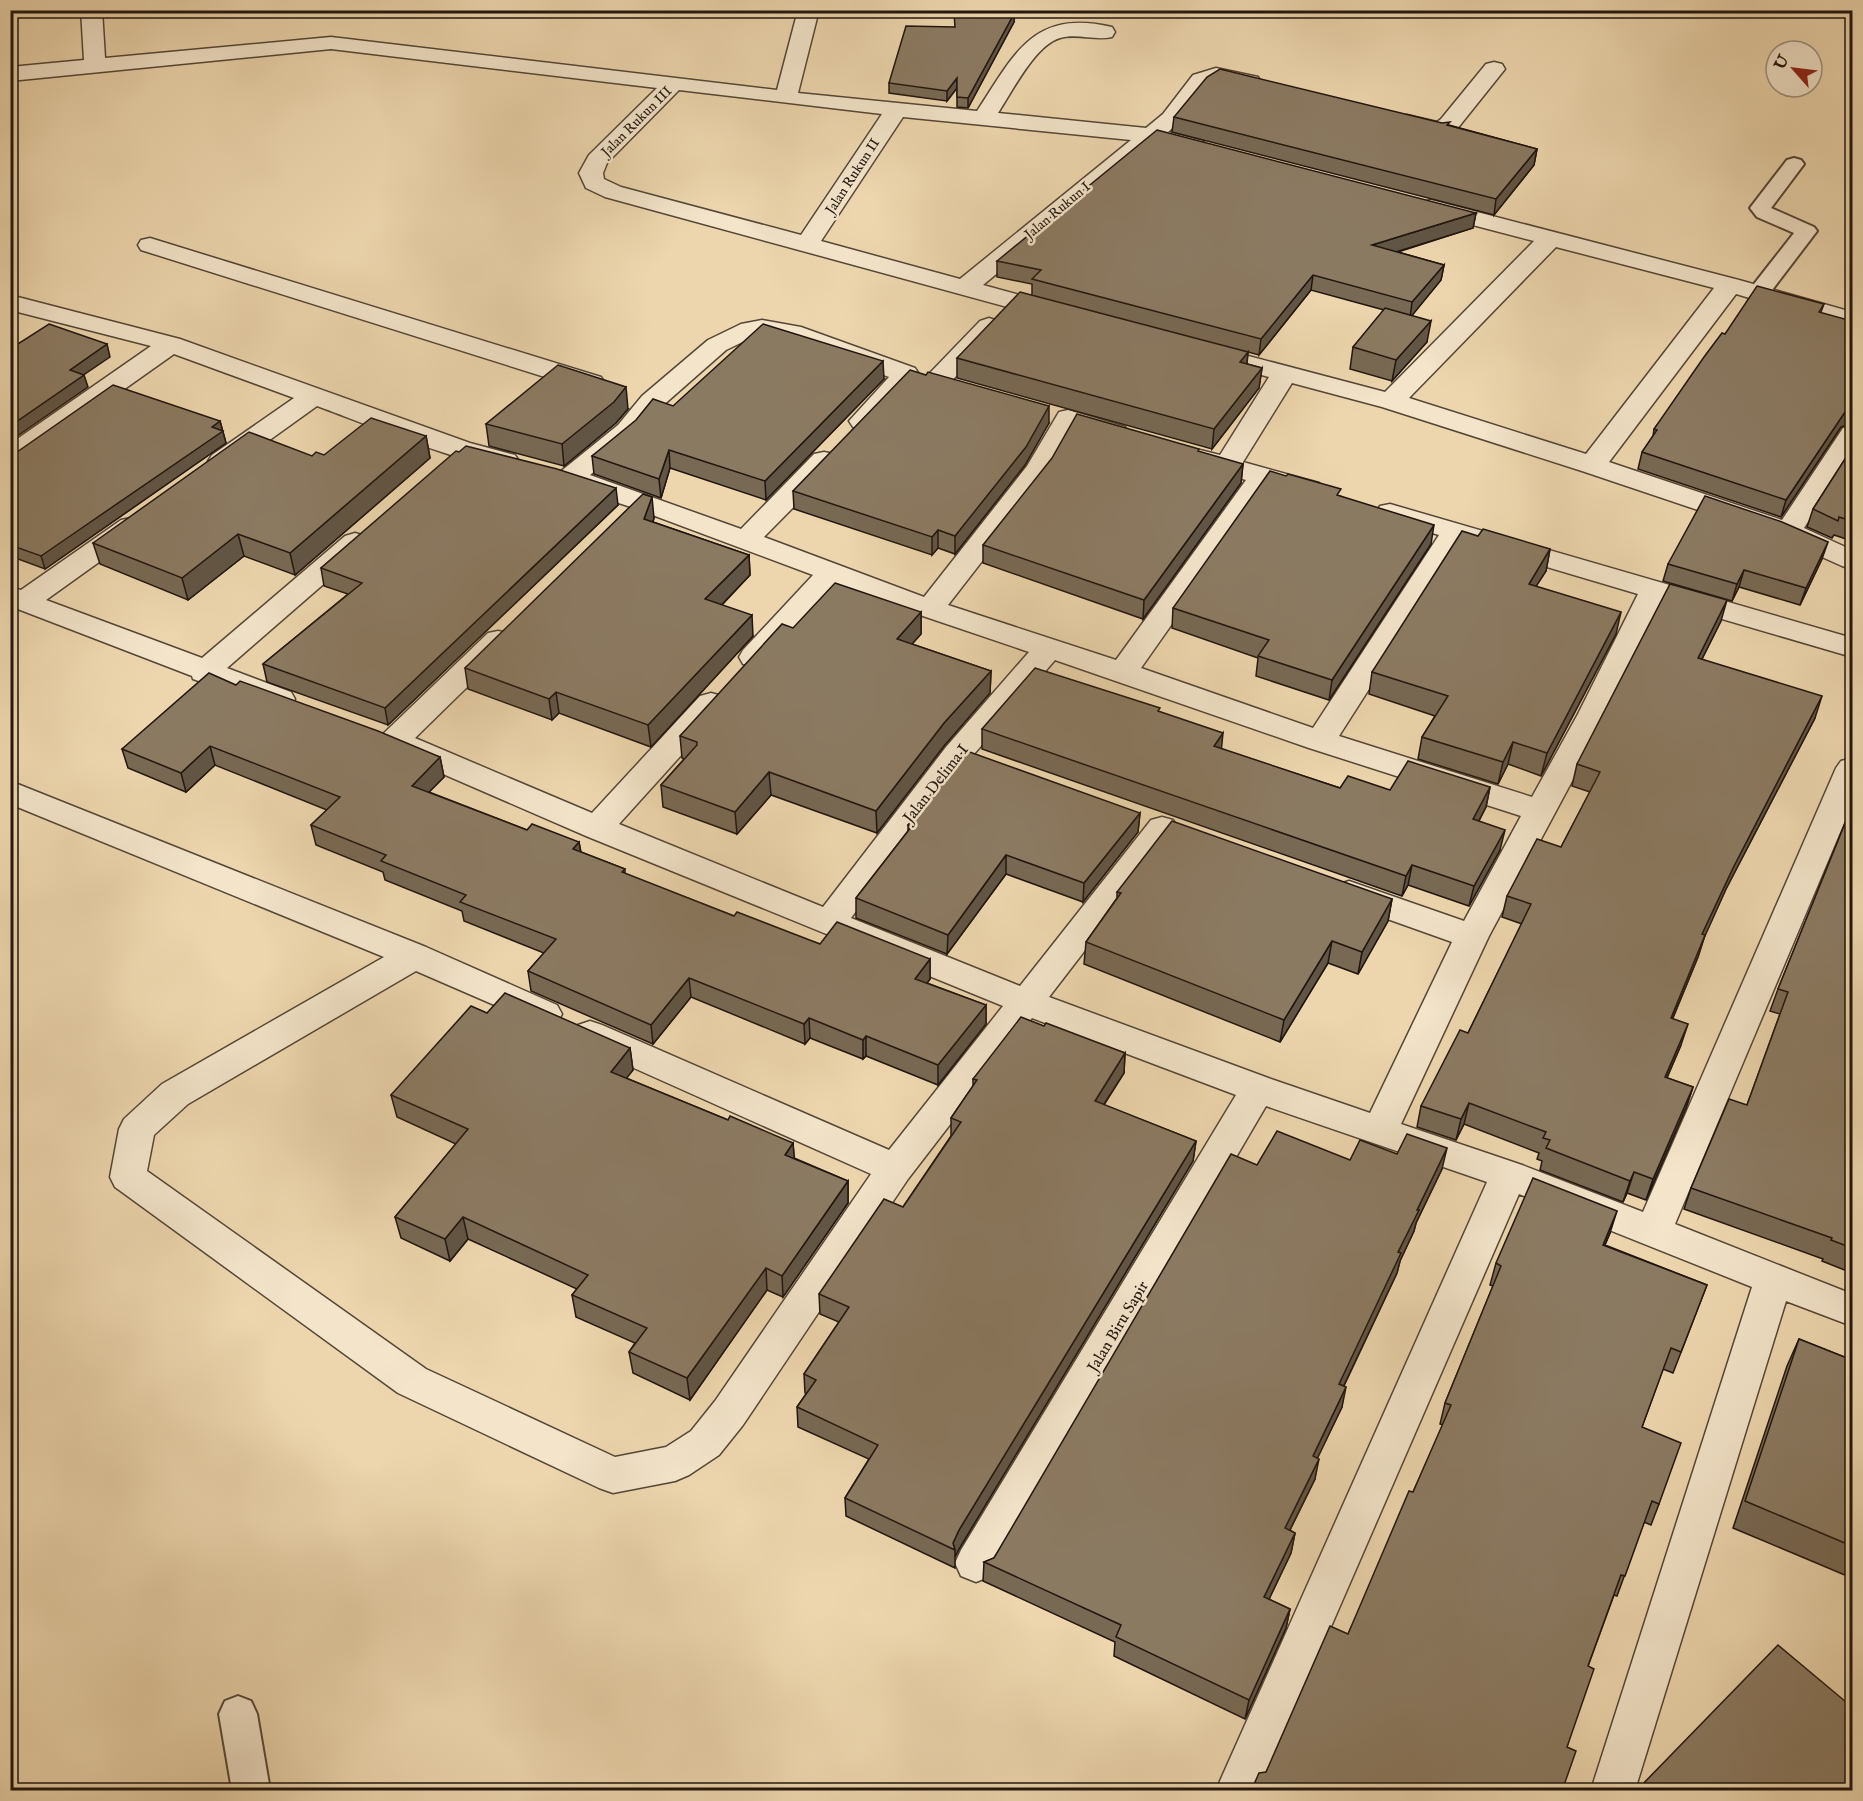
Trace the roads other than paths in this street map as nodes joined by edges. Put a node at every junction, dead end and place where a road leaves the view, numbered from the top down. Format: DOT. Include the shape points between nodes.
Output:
graph roads {
  1 [pos="91,10"];
  2 [pos="809,10"];
  3 [pos="1104,32"];
  4 [pos="95,66"];
  5 [pos="1494,69"];
  6 [pos="10,74"];
  7 [pos="674,83"];
  8 [pos="1272,87"];
  9 [pos="786,98"];
  10 [pos="897,108"];
  11 [pos="1384,116"];
  12 [pos="984,117"];
  13 [pos="1151,135"];
  14 [pos="1219,152"];
  15 [pos="1794,164"];
  16 [pos="1413,202"];
  17 [pos="1550,239"];
  18 [pos="807,244"];
  19 [pos="150,245"];
  20 [pos="1730,285"];
  21 [pos="964,288"];
  22 [pos="1758,293"];
  23 [pos="1852,295"];
  24 [pos="1013,301"];
  25 [pos="10,302"];
  26 [pos="1845,318"];
  27 [pos="1081,319"];
  28 [pos="171,344"];
  29 [pos="1183,346"];
  30 [pos="1285,373"];
  31 [pos="906,374"];
  32 [pos="936,382"];
  33 [pos="967,390"];
  34 [pos="314,396"];
  35 [pos="632,396"];
  36 [pos="1391,401"];
  37 [pos="1039,410"];
  38 [pos="1068,418"];
  39 [pos="1852,434"];
  40 [pos="1136,439"];
  41 [pos="460,449"];
  42 [pos="1170,449"];
  43 [pos="10,458"];
  44 [pos="1592,465"];
  45 [pos="1227,466"];
  46 [pos="434,472"];
  47 [pos="548,472"];
  48 [pos="1263,476"];
  49 [pos="199,478"];
  50 [pos="1331,495"];
  51 [pos="641,501"];
  52 [pos="1365,505"];
  53 [pos="150,512"];
  54 [pos="373,525"];
  55 [pos="616,526"];
  56 [pos="1456,531"];
  57 [pos="1788,531"];
  58 [pos="746,540"];
  59 [pos="1852,560"];
  60 [pos="832,572"];
  61 [pos="1655,590"];
  62 [pos="18,598"];
  63 [pos="930,609"];
  64 [pos="513,625"];
  65 [pos="1852,648"];
  66 [pos="1048,649"];
  67 [pos="204,672"];
  68 [pos="1123,672"];
  69 [pos="304,708"];
  70 [pos="361,729"];
  71 [pos="394,741"];
  72 [pos="1320,741"];
  73 [pos="957,754"];
  74 [pos="989,765"];
  75 [pos="1852,768"];
  76 [pos="10,792"];
  77 [pos="1541,811"];
  78 [pos="1130,816"];
  79 [pos="597,828"];
  80 [pos="1162,828"];
  81 [pos="1195,839"];
  82 [pos="1317,882"];
  83 [pos="829,923"];
  84 [pos="1472,936"];
  85 [pos="414,956"];
  86 [pos="1026,1002"];
  87 [pos="1258,1089"];
  88 [pos="1379,1132"];
  89 [pos="895,1169"];
  90 [pos="1509,1175"];
  91 [pos="1653,1233"];
  92 [pos="1774,1279"];
  93 [pos="1852,1310"];
  94 [pos="976,1563"];
  95 [pos="238,1714"];
  96 [pos="251,1791"];
  97 [pos="1238,1791"];
  98 [pos="1613,1791"];
  1 -- 4 [label="street"];
  2 -- 9 [label="street"];
  3 -- 12 [label="street" via="1056,32 1043,38 1029,51"];
  4 -- 6 [label="street"];
  4 -- 7 [label="street" via="331,43"];
  5 -- 11 [label="street" via="1449,124 1440,129"];
  7 -- 9 [label="street"];
  7 -- 18 [label="street, Jalan Rukun III" via="597,160 591,173 594,183 613,192"];
  8 -- 13 [label="street, Jalan Rukun I" via="1209,76 1201,80 1171,119"];
  9 -- 10 [label="street"];
  10 -- 12 [label="street"];
  10 -- 18 [label="street, Jalan Rukun II"];
  12 -- 13 [label="street"];
  13 -- 14 [label="street"];
  13 -- 21 [label="street, Jalan Rukun I"];
  15 -- 22 [label="lane" via="1760,208 1807,231"];
  16 -- 17 [label="street"];
  17 -- 20 [label="street"];
  17 -- 36 [label="street"];
  18 -- 21 [label="street"];
  19 -- 35 [label="street"];
  20 -- 22 [label="street"];
  20 -- 44 [label="street"];
  21 -- 24 [label="street"];
  22 -- 26 [label="street"];
  23 -- 26 [label="street"];
  24 -- 27 [label="street"];
  24 -- 32 [label="street"];
  25 -- 28 [label="street"];
  28 -- 34 [label="street"];
  28 -- 43 [label="street"];
  29 -- 30 [label="street"];
  30 -- 36 [label="street"];
  30 -- 45 [label="street"];
  31 -- 32 [label="street"];
  31 -- 35 [label="street" via="792,332 762,328 750,329 717,345"];
  31 -- 58 [label="street"];
  32 -- 33 [label="street"];
  34 -- 41 [label="street"];
  34 -- 49 [label="street"];
  35 -- 47 [label="street" via="627,431"];
  36 -- 44 [label="street"];
  37 -- 38 [label="street"];
  38 -- 40 [label="street"];
  38 -- 63 [label="street" via="1039,470"];
  39 -- 57 [label="street"];
  41 -- 46 [label="street"];
  41 -- 47 [label="street"];
  42 -- 45 [label="street"];
  44 -- 57 [label="street"];
  45 -- 48 [label="street"];
  47 -- 51 [label="street"];
  48 -- 50 [label="street"];
  48 -- 68 [label="street"];
  51 -- 55 [label="street"];
  51 -- 58 [label="street"];
  52 -- 56 [label="street"];
  53 -- 62 [label="street"];
  54 -- 67 [label="street"];
  56 -- 61 [label="street"];
  56 -- 72 [label="street"];
  57 -- 59 [label="street"];
  58 -- 60 [label="street"];
  60 -- 63 [label="street"];
  60 -- 79 [label="street"];
  61 -- 65 [label="street"];
  61 -- 77 [label="street"];
  62 -- 67 [label="street"];
  63 -- 66 [label="street"];
  64 -- 71 [label="street"];
  66 -- 68 [label="street"];
  66 -- 73 [label="street, Jalan Delima I"];
  67 -- 69 [label="street"];
  68 -- 72 [label="street"];
  70 -- 71 [label="street"];
  71 -- 79 [label="street"];
  72 -- 77 [label="street"];
  73 -- 74 [label="street"];
  73 -- 83 [label="street, Jalan Delima I"];
  75 -- 91 [label="street"];
  76 -- 85 [label="street"];
  77 -- 84 [label="street"];
  78 -- 80 [label="street"];
  79 -- 83 [label="street"];
  80 -- 81 [label="street"];
  80 -- 86 [label="street"];
  82 -- 84 [label="street"];
  83 -- 86 [label="street"];
  84 -- 88 [label="street"];
  85 -- 89 [label="street"];
  85 -- 89 [label="street" via="175,1094 137,1129 128,1177 412,1381 613,1475 675,1463 705,1443"];
  86 -- 87 [label="street"];
  86 -- 89 [label="street"];
  87 -- 88 [label="street"];
  87 -- 94 [label="street, Jalan Biru Sapir"];
  88 -- 90 [label="street"];
  90 -- 91 [label="street"];
  90 -- 97 [label="street"];
  91 -- 92 [label="street"];
  92 -- 93 [label="street"];
  92 -- 98 [label="street"];
  95 -- 96 [label="lane"];
}
